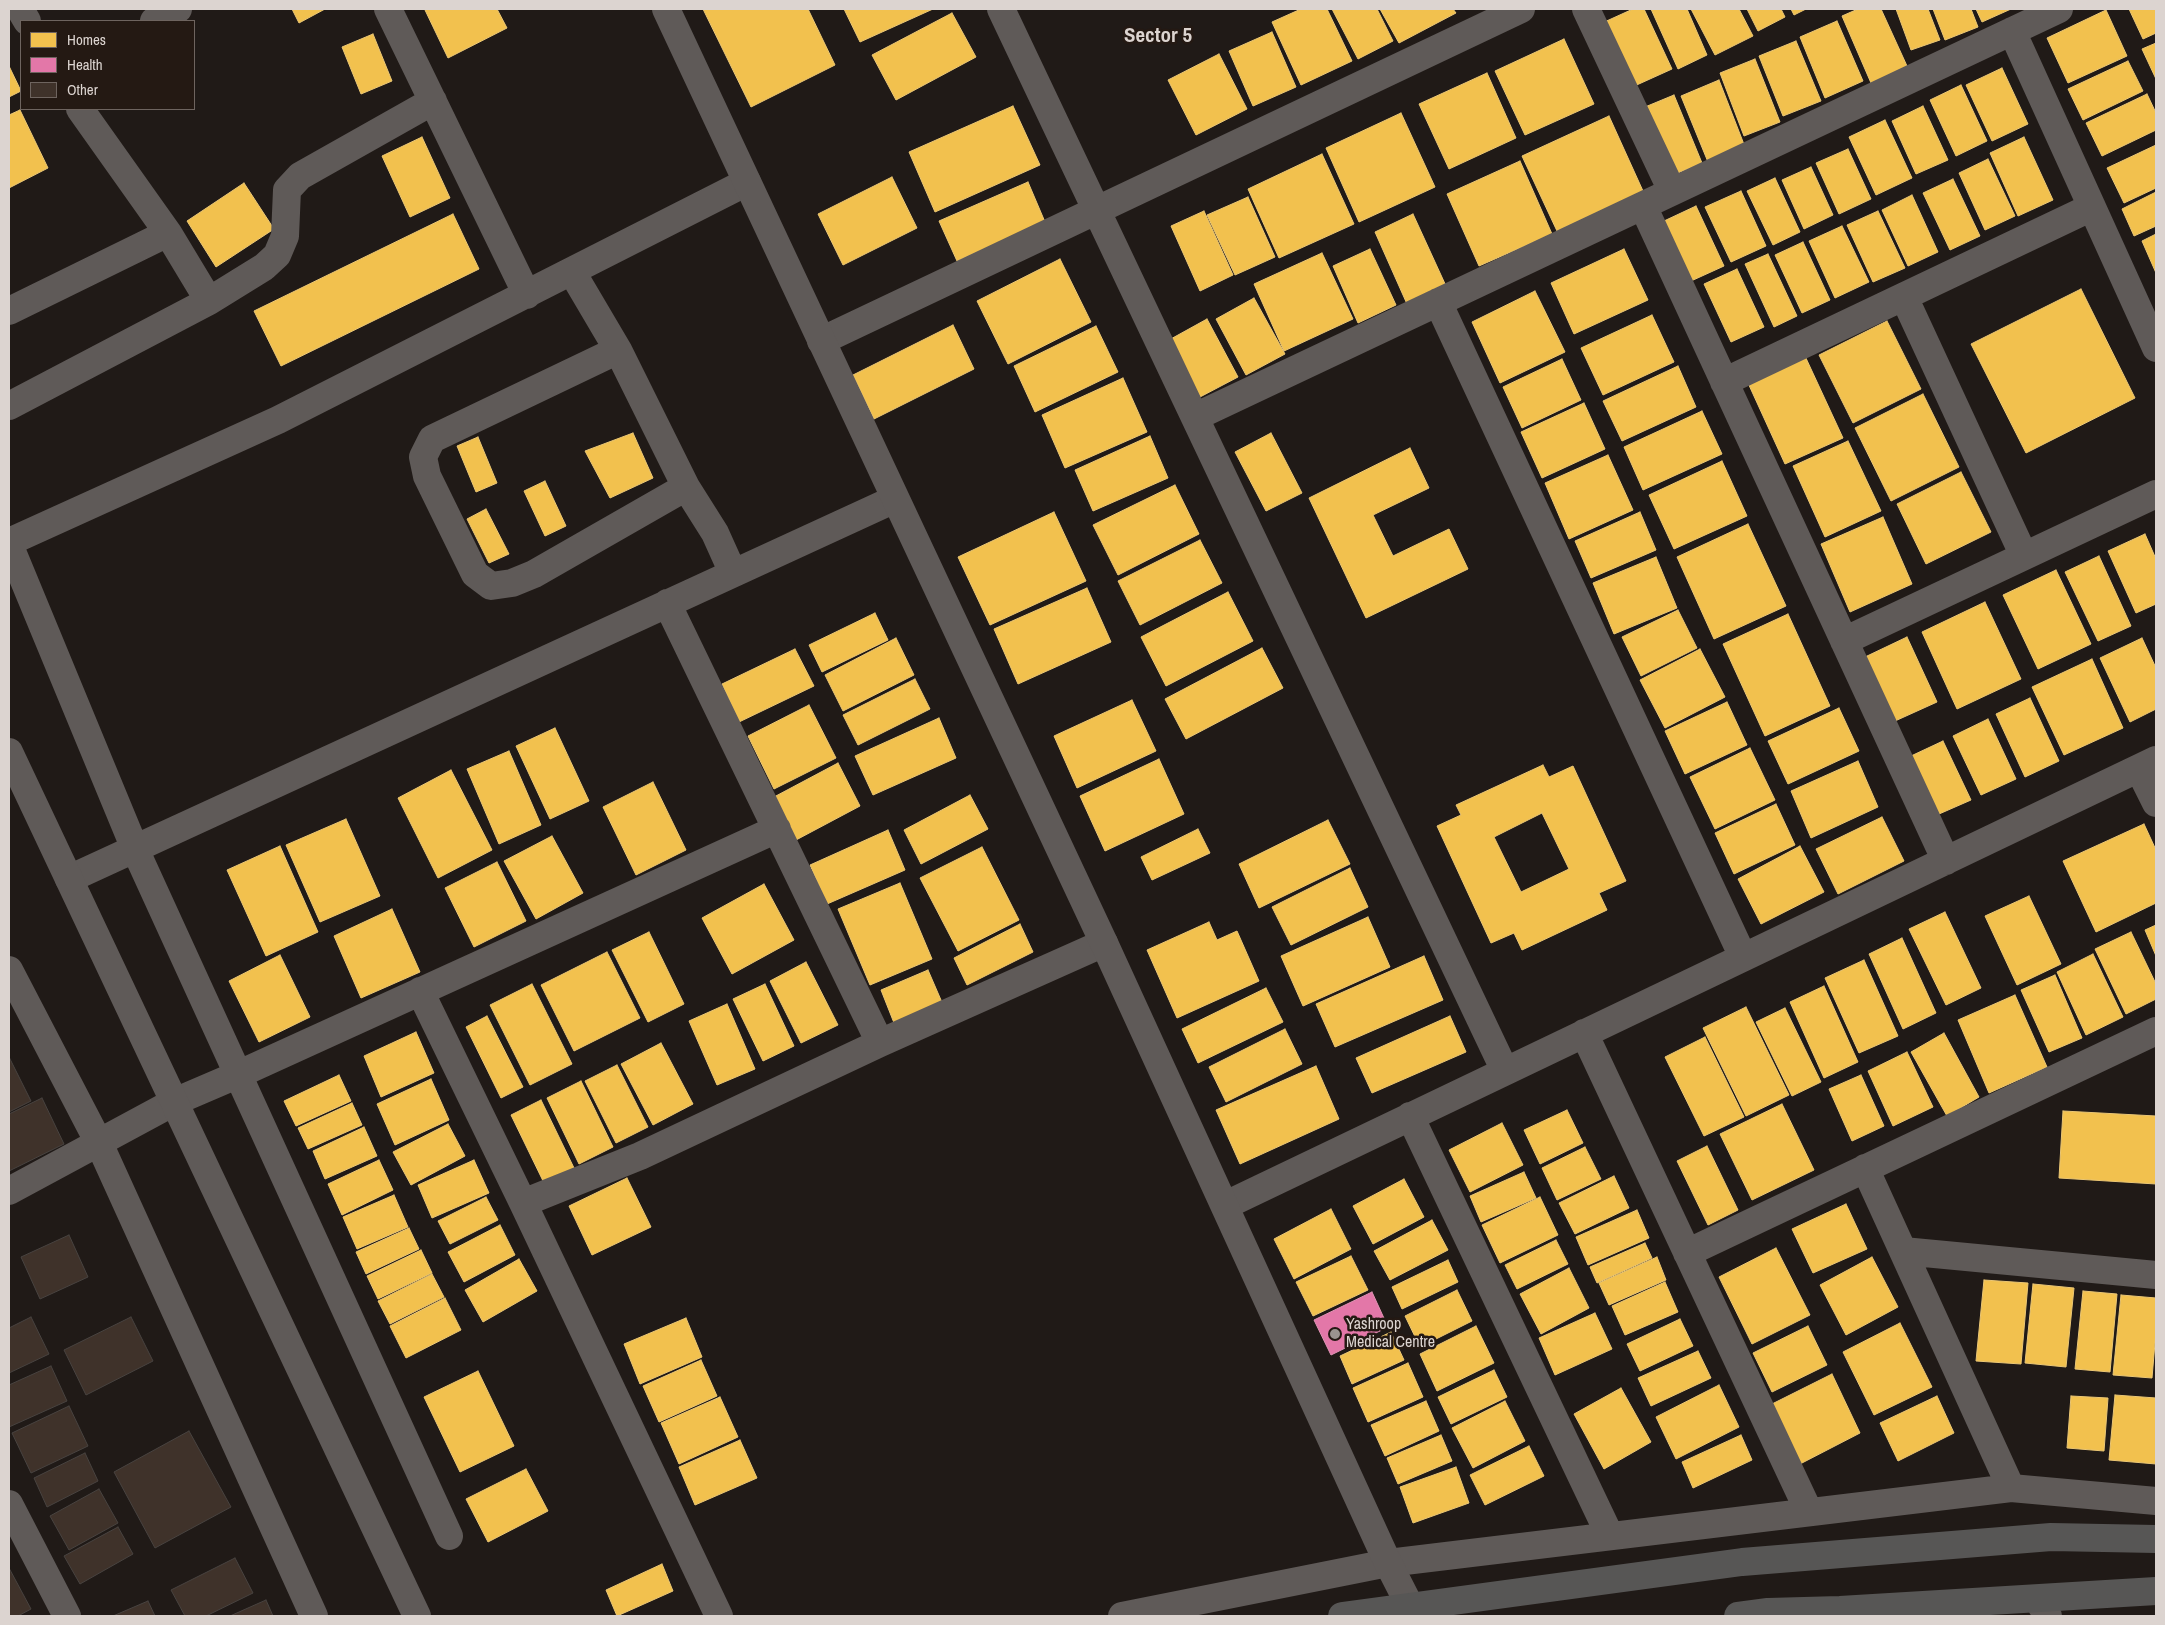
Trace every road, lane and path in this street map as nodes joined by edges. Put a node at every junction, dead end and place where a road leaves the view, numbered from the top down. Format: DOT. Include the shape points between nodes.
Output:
graph roads {
  1 [pos="20,9"];
  2 [pos="178,9"];
  3 [pos="388,9"];
  4 [pos="666,9"];
  5 [pos="1001,9"];
  6 [pos="1521,9"];
  7 [pos="1586,9"];
  8 [pos="2059,9"];
  9 [pos="26,20"];
  10 [pos="156,20"];
  11 [pos="2012,31"];
  12 [pos="433,101"];
  13 [pos="81,110"];
  14 [pos="747,182"];
  15 [pos="1672,191"];
  16 [pos="1643,206"];
  17 [pos="2092,207"];
  18 [pos="1096,210"];
  19 [pos="168,232"];
  20 [pos="572,272"];
  21 [pos="527,295"];
  22 [pos="1904,297"];
  23 [pos="209,301"];
  24 [pos="1438,302"];
  25 [pos="9,311"];
  26 [pos="821,340"];
  27 [pos="2156,348"];
  28 [pos="618,350"];
  29 [pos="1724,382"];
  30 [pos="9,406"];
  31 [pos="1195,417"];
  32 [pos="686,487"];
  33 [pos="2156,494"];
  34 [pos="895,499"];
  35 [pos="9,543"];
  36 [pos="2024,556"];
  37 [pos="733,574"];
  38 [pos="667,603"];
  39 [pos="1844,641"];
  40 [pos="11,763"];
  41 [pos="2148,764"];
  42 [pos="2156,803"];
  43 [pos="777,829"];
  44 [pos="135,849"];
  45 [pos="1946,861"];
  46 [pos="70,879"];
  47 [pos="1104,943"];
  48 [pos="1743,957"];
  49 [pos="9,970"];
  50 [pos="420,991"];
  51 [pos="2156,1031"];
  52 [pos="1584,1033"];
  53 [pos="880,1043"];
  54 [pos="1505,1071"];
  55 [pos="237,1075"];
  56 [pos="174,1102"];
  57 [pos="1410,1116"];
  58 [pos="99,1143"];
  59 [pos="1865,1168"];
  60 [pos="9,1191"];
  61 [pos="523,1203"];
  62 [pos="1226,1205"];
  63 [pos="1903,1251"];
  64 [pos="1687,1253"];
  65 [pos="2156,1275"];
  66 [pos="2011,1488"];
  67 [pos="2156,1502"];
  68 [pos="9,1504"];
  69 [pos="1809,1512"];
  70 [pos="449,1536"];
  71 [pos="1610,1536"];
  72 [pos="2156,1539"];
  73 [pos="1388,1563"];
  74 [pos="2156,1591"];
  75 [pos="2042,1607"];
  76 [pos="1413,1612"];
  77 [pos="1843,1613"];
  78 [pos="66,1616"];
  79 [pos="314,1616"];
  80 [pos="417,1616"];
  81 [pos="719,1616"];
  82 [pos="1122,1616"];
  83 [pos="1342,1616"];
  84 [pos="1738,1616"];
  1 -- 9 [label="street"];
  2 -- 10 [label="street"];
  3 -- 12 [label="street"];
  4 -- 14 [label="street"];
  5 -- 18 [label="street"];
  6 -- 18 [label="street"];
  7 -- 15 [label="street"];
  8 -- 11 [label="street"];
  11 -- 15 [label="street"];
  11 -- 17 [label="street"];
  12 -- 21 [label="street"];
  12 -- 23 [label="street" via="300,176 287,190 285,236 277,255 264,267"];
  13 -- 19 [label="street"];
  14 -- 20 [label="street"];
  14 -- 26 [label="street"];
  15 -- 16 [label="street"];
  16 -- 24 [label="street"];
  16 -- 29 [label="street"];
  17 -- 22 [label="street"];
  17 -- 27 [label="street"];
  18 -- 26 [label="street"];
  18 -- 31 [label="street"];
  19 -- 23 [label="street"];
  19 -- 25 [label="street"];
  20 -- 21 [label="street"];
  20 -- 28 [label="street"];
  21 -- 35 [label="street" via="278,420"];
  22 -- 29 [label="street"];
  22 -- 36 [label="street"];
  23 -- 30 [label="street"];
  24 -- 31 [label="street"];
  24 -- 48 [label="street"];
  26 -- 34 [label="street"];
  28 -- 32 [label="street"];
  28 -- 32 [label="street" via="432,439 423,457 427,476 475,574 491,586 512,583 534,574"];
  29 -- 39 [label="street"];
  31 -- 54 [label="street"];
  32 -- 37 [label="street" via="715,533"];
  33 -- 36 [label="street"];
  34 -- 37 [label="street"];
  34 -- 47 [label="street"];
  35 -- 44 [label="street"];
  36 -- 39 [label="street"];
  37 -- 38 [label="street"];
  38 -- 43 [label="street"];
  38 -- 44 [label="street"];
  39 -- 45 [label="street"];
  40 -- 46 [label="street"];
  41 -- 42 [label="street"];
  41 -- 45 [label="street"];
  43 -- 50 [label="street"];
  43 -- 53 [label="street"];
  44 -- 46 [label="street"];
  44 -- 55 [label="street"];
  45 -- 48 [label="street"];
  46 -- 56 [label="street"];
  47 -- 53 [label="street"];
  47 -- 62 [label="street"];
  48 -- 52 [label="street"];
  49 -- 58 [label="street"];
  50 -- 55 [label="street"];
  50 -- 61 [label="street"];
  51 -- 59 [label="street"];
  52 -- 54 [label="street"];
  52 -- 64 [label="street"];
  53 -- 61 [label="street" via="640,1156"];
  54 -- 57 [label="street"];
  55 -- 56 [label="street"];
  55 -- 70 [label="street"];
  56 -- 58 [label="street"];
  56 -- 80 [label="street"];
  57 -- 62 [label="street"];
  57 -- 71 [label="street"];
  58 -- 60 [label="street"];
  58 -- 79 [label="street"];
  59 -- 63 [label="street"];
  59 -- 64 [label="street"];
  61 -- 81 [label="street"];
  62 -- 73 [label="street"];
  63 -- 65 [label="street"];
  63 -- 66 [label="street"];
  64 -- 69 [label="street"];
  66 -- 67 [label="street"];
  66 -- 69 [label="street"];
  68 -- 78 [label="street"];
  69 -- 71 [label="street"];
  71 -- 73 [label="street"];
  72 -- 76 [label="main road" via="2051,1537 1742,1562"];
  73 -- 76 [label="street"];
  73 -- 82 [label="street"];
  74 -- 75 [label="main road"];
  75 -- 77 [label="main road"];
  76 -- 83 [label="main road"];
  77 -- 84 [label="main road" via="1768,1612"];
}
